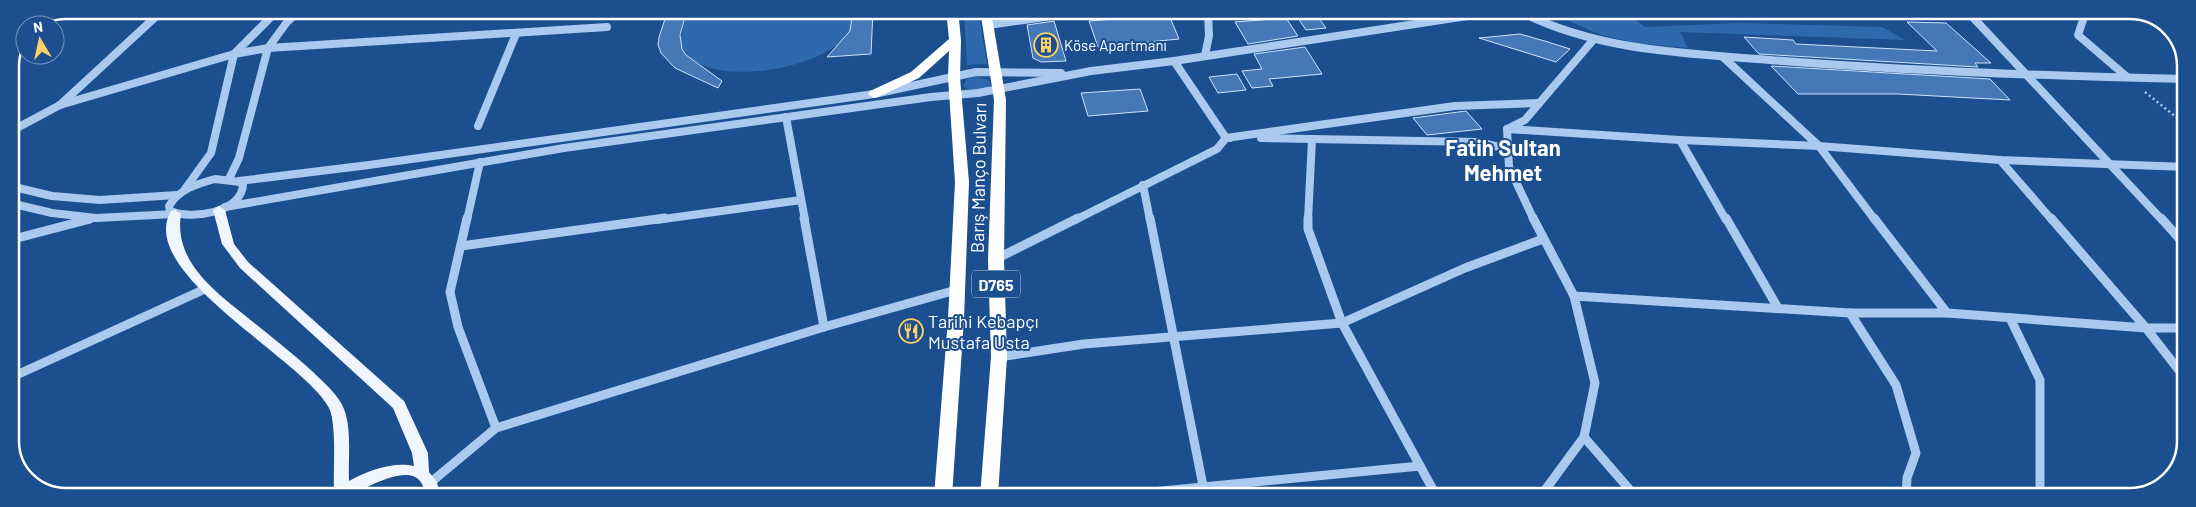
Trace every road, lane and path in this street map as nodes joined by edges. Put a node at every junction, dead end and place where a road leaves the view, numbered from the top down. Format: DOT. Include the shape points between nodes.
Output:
graph roads {
  1 [pos="153,19"];
  2 [pos="269,19"];
  3 [pos="290,19"];
  4 [pos="953,19"];
  5 [pos="988,19"];
  6 [pos="1027,19"];
  7 [pos="1208,19"];
  8 [pos="1457,19"];
  9 [pos="1533,19"];
  10 [pos="1974,19"];
  11 [pos="2083,19"];
  12 [pos="989,25"];
  13 [pos="607,28"];
  14 [pos="516,34"];
  15 [pos="955,40"];
  16 [pos="1594,40"];
  17 [pos="268,48"];
  18 [pos="234,54"];
  19 [pos="1205,55"];
  20 [pos="1723,57"];
  21 [pos="1174,61"];
  22 [pos="1092,71"];
  23 [pos="996,72"];
  24 [pos="2026,75"];
  25 [pos="954,76"];
  26 [pos="2127,77"];
  27 [pos="2177,79"];
  28 [pos="999,89"];
  29 [pos="874,94"];
  30 [pos="956,94"];
  31 [pos="1539,103"];
  32 [pos="60,105"];
  33 [pos="786,117"];
  34 [pos="2177,118"];
  35 [pos="478,126"];
  36 [pos="19,127"];
  37 [pos="1507,129"];
  38 [pos="1226,138"];
  39 [pos="1312,139"];
  40 [pos="1680,140"];
  41 [pos="1819,146"];
  42 [pos="1508,150"];
  43 [pos="2000,160"];
  44 [pos="480,162"];
  45 [pos="2112,164"];
  46 [pos="2177,167"];
  47 [pos="229,179"];
  48 [pos="239,181"];
  49 [pos="1144,185"];
  50 [pos="19,188"];
  51 [pos="186,189"];
  52 [pos="177,195"];
  53 [pos="801,200"];
  54 [pos="19,205"];
  55 [pos="222,208"];
  56 [pos="175,214"];
  57 [pos="96,218"];
  58 [pos="2177,236"];
  59 [pos="19,238"];
  60 [pos="1543,239"];
  61 [pos="461,246"];
  62 [pos="996,259"];
  63 [pos="205,289"];
  64 [pos="956,290"];
  65 [pos="1574,296"];
  66 [pos="1778,308"];
  67 [pos="1850,313"];
  68 [pos="1947,313"];
  69 [pos="2010,318"];
  70 [pos="1342,323"];
  71 [pos="824,327"];
  72 [pos="2146,328"];
  73 [pos="2177,328"];
  74 [pos="1173,337"];
  75 [pos="999,357"];
  76 [pos="2177,368"];
  77 [pos="19,374"];
  78 [pos="496,428"];
  79 [pos="1584,438"];
  80 [pos="1420,466"];
  81 [pos="428,485"];
  82 [pos="341,488"];
  83 [pos="350,488"];
  84 [pos="944,488"];
  85 [pos="990,488"];
  86 [pos="1203,488"];
  87 [pos="1237,488"];
  88 [pos="1432,488"];
  89 [pos="1547,488"];
  90 [pos="1628,488"];
  91 [pos="1906,488"];
  92 [pos="2040,488"];
  1 -- 32 [label="street"];
  2 -- 18 [label="street"];
  3 -- 17 [label="street"];
  4 -- 15 [label="highway, Barış Manço Bulvarı / D765"];
  5 -- 12 [label="highway, Barış Manço Bulvarı / D765"];
  6 -- 12 [label="street"];
  7 -- 19 [label="street"];
  8 -- 19 [label="street"];
  9 -- 16 [label="street"];
  10 -- 24 [label="street"];
  11 -- 26 [label="street" via="2078,35"];
  12 -- 23 [label="highway, Barış Manço Bulvarı / D765"];
  13 -- 14 [label="street"];
  14 -- 17 [label="street"];
  14 -- 35 [label="street"];
  15 -- 25 [label="highway, Barış Manço Bulvarı / D765"];
  15 -- 29 [label="highway" via="915,75"];
  16 -- 20 [label="street" via="1650,50"];
  16 -- 31 [label="street"];
  17 -- 18 [label="street"];
  17 -- 47 [label="street" via="239,158"];
  18 -- 32 [label="street"];
  18 -- 51 [label="street" via="211,153"];
  19 -- 21 [label="street"];
  20 -- 24 [label="street"];
  20 -- 41 [label="street"];
  21 -- 22 [label="street"];
  21 -- 38 [label="street"];
  22 -- 23 [label="street"];
  22 -- 28 [label="street"];
  23 -- 25 [label="street"];
  23 -- 28 [label="highway, Barış Manço Bulvarı / D765"];
  24 -- 26 [label="street"];
  24 -- 45 [label="street"];
  25 -- 29 [label="street"];
  25 -- 30 [label="highway, Barış Manço Bulvarı / D765"];
  26 -- 27 [label="street"];
  26 -- 34 [label="path"];
  28 -- 30 [label="street"];
  28 -- 62 [label="highway, Barış Manço Bulvarı / D765"];
  29 -- 48 [label="street"];
  30 -- 33 [label="street"];
  30 -- 64 [label="highway, Barış Manço Bulvarı / D765" via="962,182"];
  31 -- 37 [label="street" via="1525,120"];
  31 -- 38 [label="street" via="1455,106"];
  32 -- 36 [label="street"];
  33 -- 44 [label="street"];
  33 -- 53 [label="street"];
  37 -- 40 [label="street"];
  37 -- 42 [label="street"];
  38 -- 39 [label="street"];
  38 -- 49 [label="street" via="1217,149"];
  39 -- 42 [label="street" via="1478,142"];
  39 -- 70 [label="street" via="1308,229"];
  40 -- 41 [label="street"];
  40 -- 66 [label="street"];
  41 -- 43 [label="street"];
  41 -- 68 [label="street"];
  42 -- 60 [label="street" via="1509,167"];
  43 -- 45 [label="street"];
  43 -- 72 [label="street"];
  44 -- 55 [label="street"];
  44 -- 61 [label="street"];
  45 -- 46 [label="street"];
  45 -- 58 [label="street"];
  47 -- 48 [label="street"];
  47 -- 51 [label="street"];
  48 -- 55 [label="street" via="243,184 243,192"];
  49 -- 62 [label="street"];
  49 -- 74 [label="street"];
  50 -- 52 [label="street" via="52,196 100,200"];
  51 -- 52 [label="street"];
  52 -- 56 [label="street" via="169,206"];
  53 -- 61 [label="street"];
  53 -- 71 [label="street"];
  54 -- 57 [label="street"];
  55 -- 56 [label="street" via="192,216"];
  55 -- 81 [label="main road" via="228,244 244,265 399,405 420,453"];
  56 -- 57 [label="street"];
  56 -- 63 [label="main road" via="172,224 174,242 190,272"];
  57 -- 59 [label="street"];
  60 -- 65 [label="street"];
  60 -- 70 [label="street" via="1466,268"];
  61 -- 78 [label="street" via="450,292 458,327"];
  62 -- 75 [label="highway, Barış Manço Bulvarı / D765"];
  63 -- 77 [label="street"];
  63 -- 82 [label="main road" via="315,382 336,407"];
  64 -- 71 [label="street"];
  64 -- 84 [label="highway, Barış Manço Bulvarı / D765"];
  65 -- 66 [label="street"];
  65 -- 79 [label="street" via="1595,383"];
  66 -- 67 [label="street"];
  67 -- 68 [label="street"];
  67 -- 91 [label="street" via="1896,385 1916,453"];
  68 -- 69 [label="street"];
  69 -- 72 [label="street"];
  69 -- 92 [label="street" via="2040,380"];
  70 -- 74 [label="street"];
  70 -- 80 [label="street"];
  71 -- 78 [label="street"];
  72 -- 73 [label="street"];
  72 -- 76 [label="street"];
  74 -- 75 [label="street" via="1084,344"];
  74 -- 86 [label="street"];
  75 -- 85 [label="highway, Barış Manço Bulvarı / D765"];
  78 -- 81 [label="street"];
  79 -- 89 [label="street"];
  79 -- 90 [label="street"];
  80 -- 87 [label="street"];
  80 -- 88 [label="street"];
  81 -- 83 [label="main road" via="406,470 384,472"];
}
